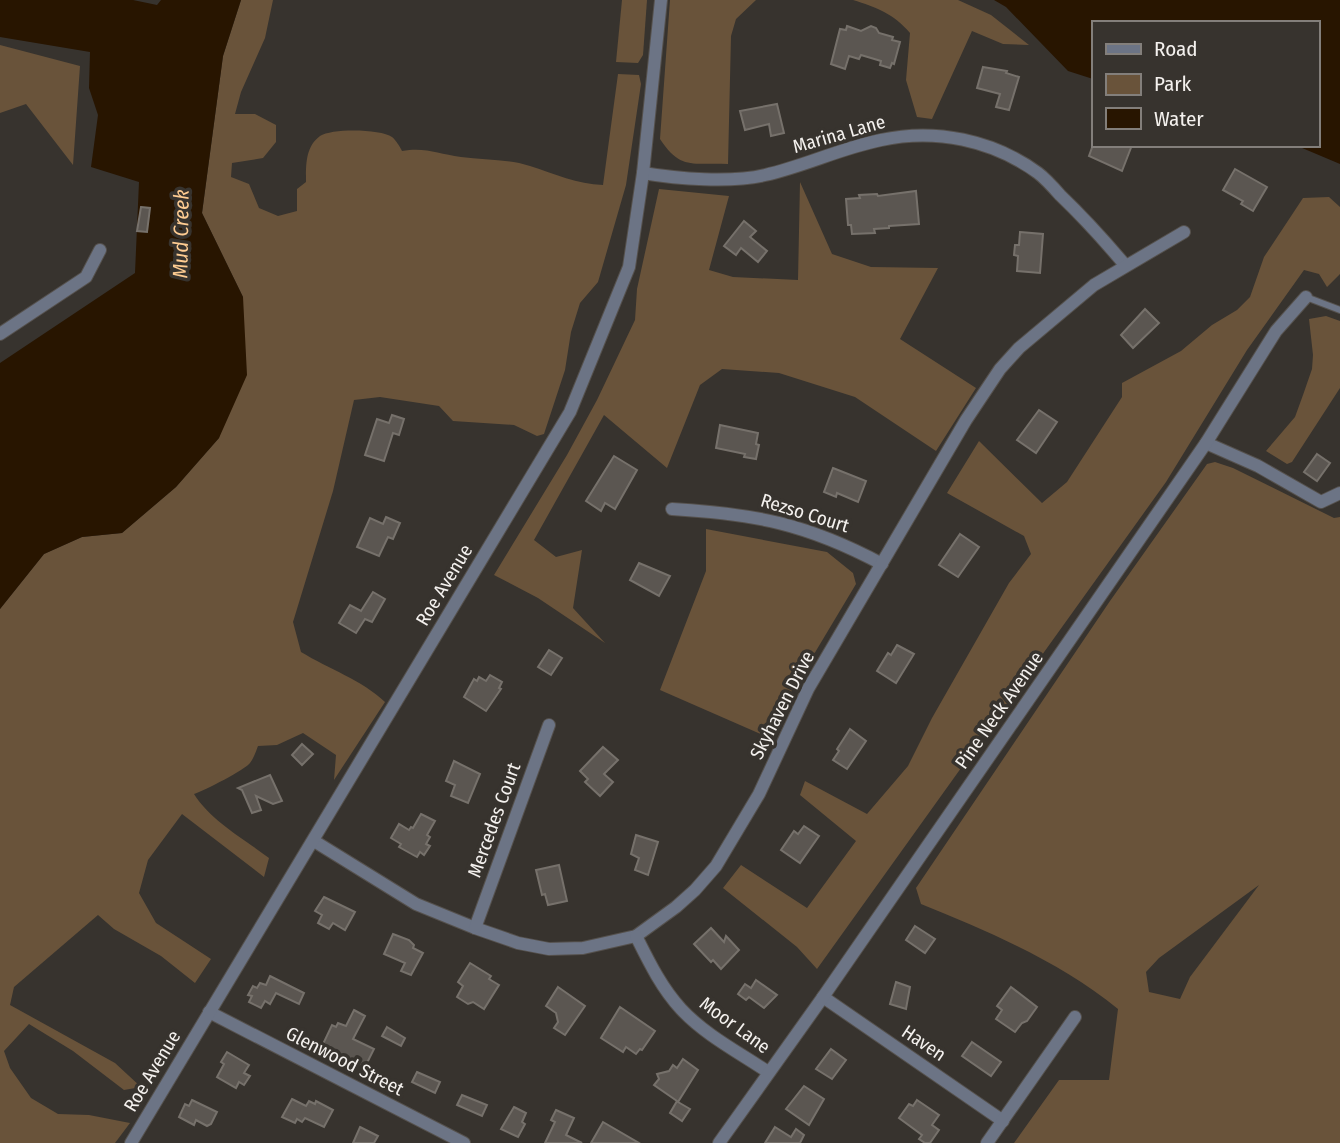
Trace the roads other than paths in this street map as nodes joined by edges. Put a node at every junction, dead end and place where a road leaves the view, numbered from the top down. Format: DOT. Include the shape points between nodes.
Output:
graph roads {
  1 [pos="661,0"];
  2 [pos="643,173"];
  3 [pos="1184,232"];
  4 [pos="100,250"];
  5 [pos="1125,265"];
  6 [pos="1306,298"];
  7 [pos="1340,310"];
  8 [pos="0,334"];
  9 [pos="1206,443"];
  10 [pos="1340,493"];
  11 [pos="672,509"];
  12 [pos="882,564"];
  13 [pos="549,725"];
  14 [pos="314,841"];
  15 [pos="475,928"];
  16 [pos="636,936"];
  17 [pos="823,997"];
  18 [pos="209,1012"];
  19 [pos="1074,1017"];
  20 [pos="768,1072"];
  21 [pos="1003,1121"];
  22 [pos="131,1143"];
  23 [pos="464,1143"];
  24 [pos="719,1143"];
  25 [pos="987,1143"];
  1 -- 2 [label="street, Roe Avenue"];
  2 -- 5 [label="street, Marina Lane" via="697,178 762,176 882,139 920,135 959,138 1000,152 1038,173"];
  2 -- 14 [label="street, Roe Avenue" via="629,267 570,412"];
  3 -- 5 [label="street, Skyhaven Drive"];
  4 -- 8 [label="street" via="86,277"];
  5 -- 12 [label="street, Skyhaven Drive" via="1072,302 1000,369"];
  6 -- 7 [label="lane"];
  6 -- 9 [label="street, Pine Neck Avenue" via="1276,331"];
  9 -- 10 [label="street" via="1321,502"];
  9 -- 17 [label="street, Pine Neck Avenue"];
  11 -- 12 [label="street, Rezso Court" via="772,520 841,542"];
  12 -- 16 [label="street, Skyhaven Drive" via="808,689 759,794 716,866 676,908"];
  13 -- 15 [label="street, Mercedes Court"];
  14 -- 15 [label="street, Skyhaven Drive" via="416,904"];
  14 -- 18 [label="street, Roe Avenue"];
  15 -- 16 [label="street, Skyhaven Drive" via="550,949 583,948"];
  16 -- 20 [label="street, Moor Lane" via="656,977 682,1010"];
  17 -- 20 [label="street, Pine Neck Avenue"];
  17 -- 21 [label="street, Haven"];
  18 -- 22 [label="street, Roe Avenue"];
  18 -- 23 [label="street, Glenwood Street"];
  19 -- 21 [label="street"];
  20 -- 24 [label="street, Pine Neck Avenue"];
  21 -- 25 [label="street"];
}
